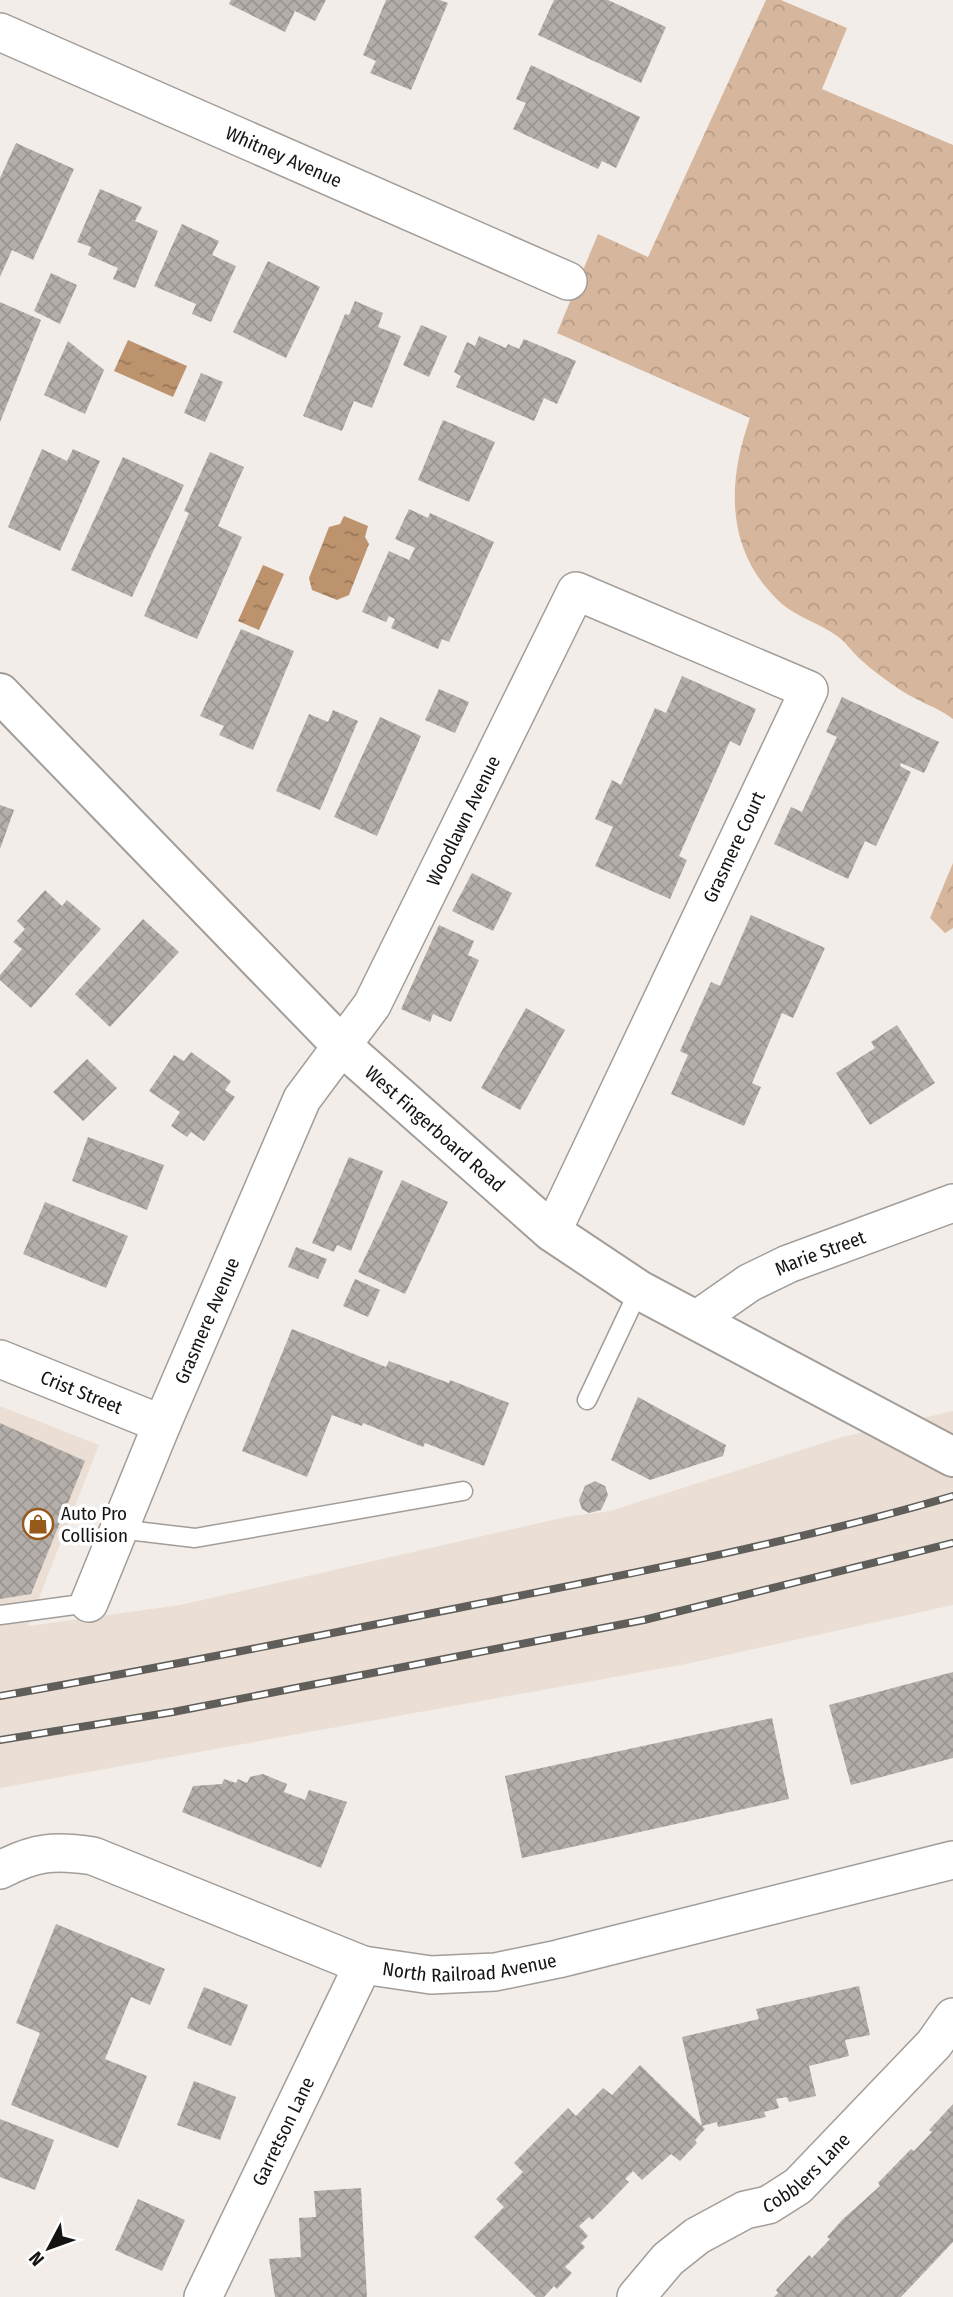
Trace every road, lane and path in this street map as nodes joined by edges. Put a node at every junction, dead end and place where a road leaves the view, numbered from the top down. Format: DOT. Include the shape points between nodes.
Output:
graph roads {
  1 [pos="0,32"];
  2 [pos="568,281"];
  3 [pos="576,591"];
  4 [pos="0,693"];
  5 [pos="342,1046"];
  6 [pos="953,1203"];
  7 [pos="552,1232"];
  8 [pos="639,1290"];
  9 [pos="696,1320"];
  10 [pos="0,1359"];
  11 [pos="587,1400"];
  12 [pos="162,1424"];
  13 [pos="942,1451"];
  14 [pos="463,1491"];
  15 [pos="119,1530"];
  16 [pos="89,1603"];
  17 [pos="0,1615"];
  18 [pos="952,1866"];
  19 [pos="0,1870"];
  20 [pos="363,1965"];
  21 [pos="953,2017"];
  22 [pos="203,2297"];
  23 [pos="636,2297"];
  1 -- 2 [label="street, Whitney Avenue"];
  3 -- 5 [label="street, Woodlawn Avenue" via="372,1004"];
  3 -- 7 [label="street, Grasmere Court" via="809,690"];
  4 -- 5 [label="street, West Fingerboard Road"];
  5 -- 7 [label="street, West Fingerboard Road"];
  5 -- 12 [label="street, Grasmere Avenue" via="302,1099"];
  6 -- 9 [label="street, Marie Street" via="788,1264 749,1283"];
  7 -- 8 [label="street, West Fingerboard Road"];
  8 -- 9 [label="street, West Fingerboard Road"];
  8 -- 11 [label="lane"];
  9 -- 13 [label="street, West Fingerboard Road"];
  10 -- 12 [label="street, Crist Street"];
  12 -- 15 [label="street, Grasmere Avenue"];
  14 -- 15 [label="lane" via="195,1538"];
  15 -- 16 [label="street, Grasmere Avenue"];
  16 -- 17 [label="lane"];
  18 -- 20 [label="street, North Railroad Avenue" via="495,1972 431,1975"];
  19 -- 20 [label="street, North Railroad Avenue" via="29,1855 61,1851 93,1856"];
  20 -- 22 [label="street, Garretson Lane"];
  21 -- 23 [label="street, Cobblers Lane" via="934,2044 798,2186 768,2205 745,2210 697,2236 668,2259"];
}
